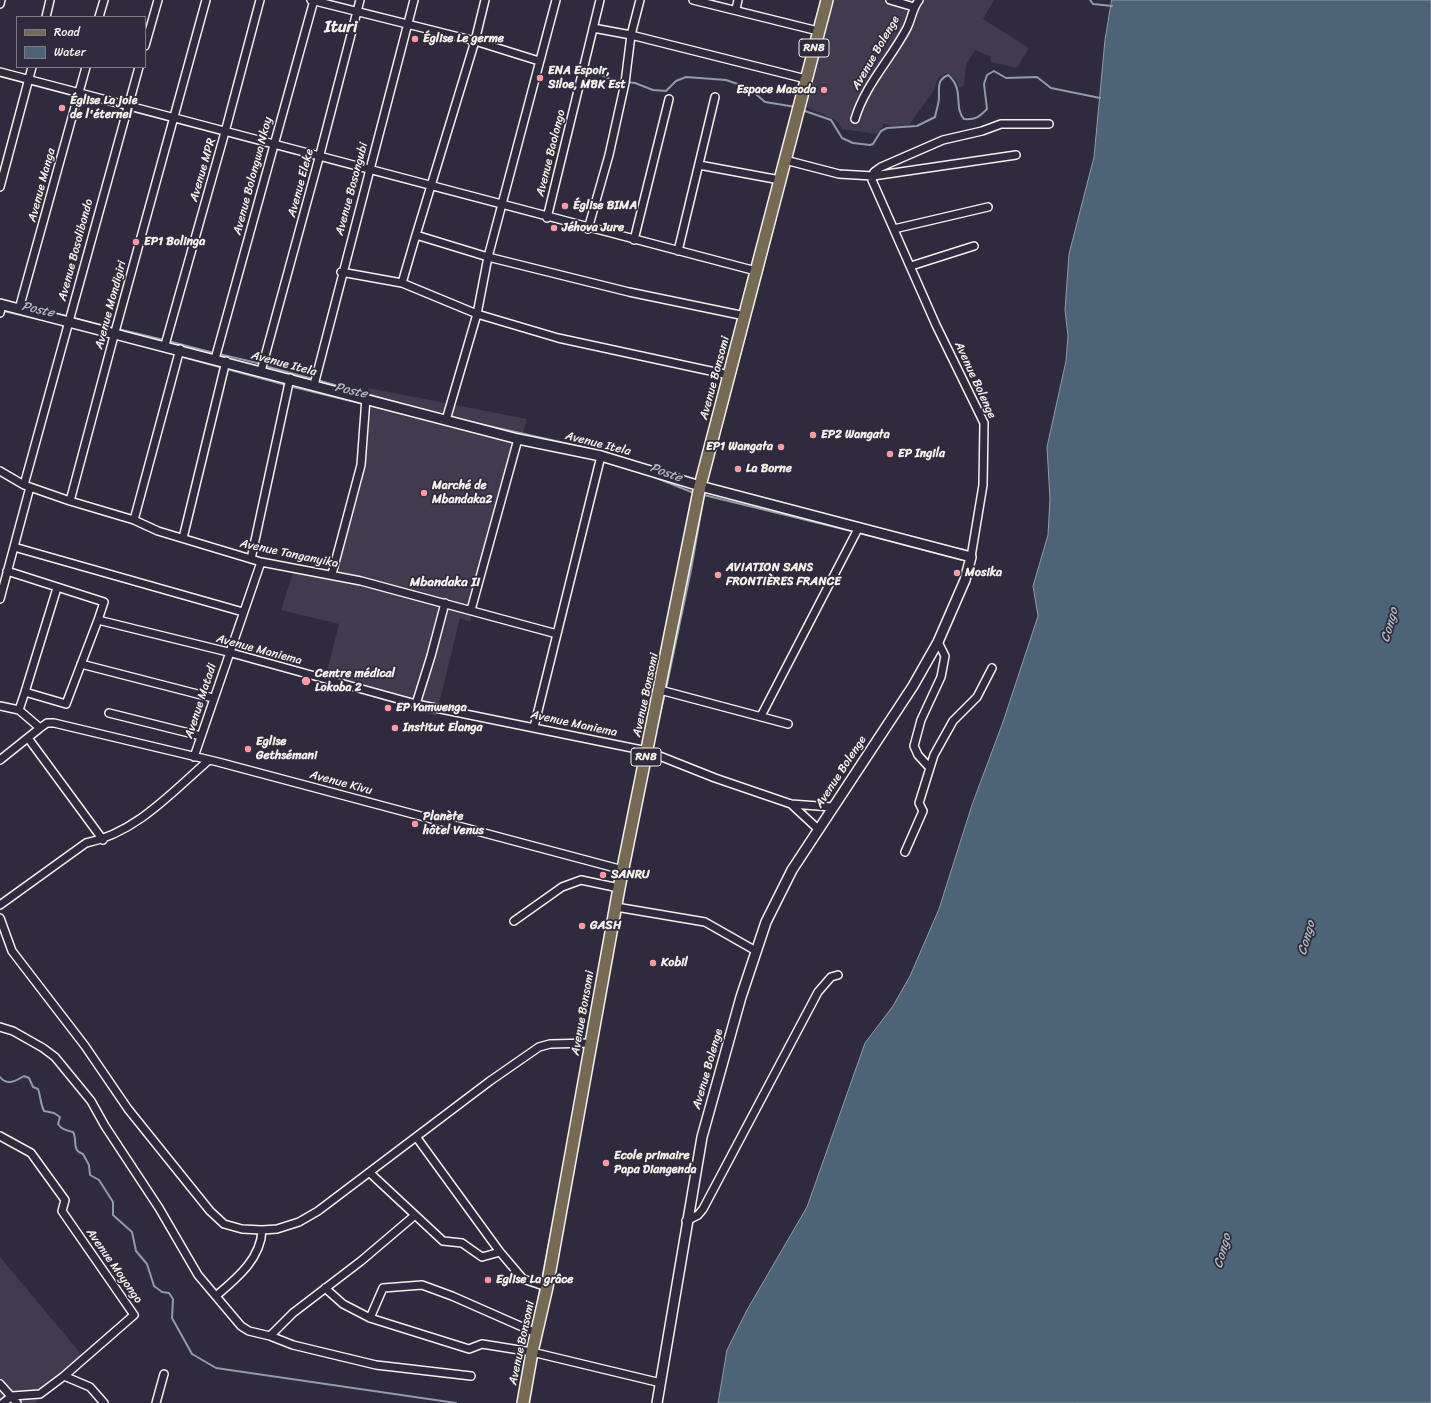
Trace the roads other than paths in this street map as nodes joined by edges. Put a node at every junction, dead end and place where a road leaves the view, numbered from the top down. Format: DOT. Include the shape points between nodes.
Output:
graph roads {
  1 [pos="1,0"];
  2 [pos="50,0"];
  3 [pos="104,0"];
  4 [pos="158,0"];
  5 [pos="206,0"];
  6 [pos="260,0"];
  7 [pos="313,0"];
  8 [pos="360,0"];
  9 [pos="414,0"];
  10 [pos="485,0"];
  11 [pos="556,0"];
  12 [pos="600,0"];
  13 [pos="640,0"];
  14 [pos="693,0"];
  15 [pos="738,0"];
  16 [pos="827,0"];
  17 [pos="890,0"];
  18 [pos="919,0"];
  19 [pos="0,4"];
  20 [pos="914,7"];
  21 [pos="736,9"];
  22 [pos="356,12"];
  23 [pos="46,16"];
  24 [pos="99,16"];
  25 [pos="407,24"];
  26 [pos="593,28"];
  27 [pos="818,31"];
  28 [pos="631,35"];
  29 [pos="475,41"];
  30 [pos="146,42"];
  31 [pos="539,61"];
  32 [pos="32,68"];
  33 [pos="86,68"];
  34 [pos="139,68"];
  35 [pos="0,72"];
  36 [pos="806,79"];
  37 [pos="29,80"];
  38 [pos="79,92"];
  39 [pos="715,97"];
  40 [pos="669,99"];
  41 [pos="128,106"];
  42 [pos="174,118"];
  43 [pos="855,119"];
  44 [pos="1049,124"];
  45 [pos="225,132"];
  46 [pos="273,145"];
  47 [pos="1016,155"];
  48 [pos="319,158"];
  49 [pos="785,160"];
  50 [pos="698,165"];
  51 [pos="368,172"];
  52 [pos="873,176"];
  53 [pos="780,180"];
  54 [pos="0,187"];
  55 [pos="430,188"];
  56 [pos="501,207"];
  57 [pos="988,207"];
  58 [pos="547,218"];
  59 [pos="588,229"];
  60 [pos="894,229"];
  61 [pos="416,235"];
  62 [pos="634,240"];
  63 [pos="974,246"];
  64 [pos="678,251"];
  65 [pos="488,256"];
  66 [pos="911,266"];
  67 [pos="756,271"];
  68 [pos="341,272"];
  69 [pos="402,283"];
  70 [pos="1,307"];
  71 [pos="20,309"];
  72 [pos="477,314"];
  73 [pos="745,316"];
  74 [pos="68,321"];
  75 [pos="115,332"];
  76 [pos="164,345"];
  77 [pos="180,349"];
  78 [pos="215,359"];
  79 [pos="226,361"];
  80 [pos="261,371"];
  81 [pos="729,375"];
  82 [pos="290,378"];
  83 [pos="314,384"];
  84 [pos="366,398"];
  85 [pos="446,420"];
  86 [pos="518,439"];
  87 [pos="602,456"];
  88 [pos="0,471"];
  89 [pos="27,486"];
  90 [pos="700,486"];
  91 [pos="70,501"];
  92 [pos="134,520"];
  93 [pos="858,527"];
  94 [pos="183,538"];
  95 [pos="14,547"];
  96 [pos="971,557"];
  97 [pos="251,558"];
  98 [pos="261,562"];
  99 [pos="7,571"];
  100 [pos="332,574"];
  101 [pos="57,588"];
  102 [pos="0,599"];
  103 [pos="445,603"];
  104 [pos="471,610"];
  105 [pos="243,612"];
  106 [pos="98,620"];
  107 [pos="557,634"];
  108 [pos="938,642"];
  109 [pos="228,652"];
  110 [pos="81,664"];
  111 [pos="992,668"];
  112 [pos="660,690"];
  113 [pos="25,692"];
  114 [pos="213,698"];
  115 [pos="416,704"];
  116 [pos="0,706"];
  117 [pos="19,710"];
  118 [pos="109,713"];
  119 [pos="761,716"];
  120 [pos="788,724"];
  121 [pos="534,727"];
  122 [pos="40,728"];
  123 [pos="201,736"];
  124 [pos="28,738"];
  125 [pos="647,751"];
  126 [pos="194,757"];
  127 [pos="0,760"];
  128 [pos="209,760"];
  129 [pos="930,767"];
  130 [pos="791,804"];
  131 [pos="832,807"];
  132 [pos="818,829"];
  133 [pos="103,840"];
  134 [pos="905,852"];
  135 [pos="623,870"];
  136 [pos="619,888"];
  137 [pos="0,905"];
  138 [pos="616,906"];
  139 [pos="0,918"];
  140 [pos="514,921"];
  141 [pos="756,950"];
  142 [pos="838,975"];
  143 [pos="0,1027"];
  144 [pos="591,1043"];
  145 [pos="0,1136"];
  146 [pos="417,1138"];
  147 [pos="370,1173"];
  148 [pos="414,1216"];
  149 [pos="686,1222"];
  150 [pos="262,1230"];
  151 [pos="500,1252"];
  152 [pos="325,1288"];
  153 [pos="547,1288"];
  154 [pos="216,1296"];
  155 [pos="370,1318"];
  156 [pos="536,1333"];
  157 [pos="270,1336"];
  158 [pos="532,1352"];
  159 [pos="164,1374"];
  160 [pos="64,1376"];
  161 [pos="471,1376"];
  162 [pos="661,1383"];
  163 [pos="0,1384"];
  164 [pos="12,1396"];
  165 [pos="523,1402"];
  166 [pos="3,1403"];
  167 [pos="17,1403"];
  168 [pos="104,1403"];
  169 [pos="156,1403"];
  170 [pos="657,1403"];
  1 -- 19 [label="street"];
  2 -- 23 [label="street"];
  3 -- 24 [label="street"];
  4 -- 30 [label="street"];
  5 -- 42 [label="street, Avenue Mondigiri"];
  6 -- 45 [label="street, Avenue MPR"];
  7 -- 22 [label="street"];
  7 -- 46 [label="street, Avenue Bolongwa Nkoy"];
  8 -- 22 [label="street, Avenue Eleke"];
  9 -- 25 [label="street, Avenue Bosongubi"];
  10 -- 29 [label="street"];
  11 -- 31 [label="street"];
  12 -- 26 [label="street, Avenue Baolongo"];
  13 -- 28 [label="street"];
  14 -- 21 [label="street"];
  15 -- 21 [label="street"];
  16 -- 27 [label="main road, Avenue Bonsomi / RN8"];
  17 -- 20 [label="street"];
  18 -- 20 [label="street, Avenue Bolenge"];
  20 -- 43 [label="street, Avenue Bolenge" via="907,27 865,95"];
  21 -- 27 [label="street"];
  22 -- 25 [label="street"];
  22 -- 48 [label="street, Avenue Eleke"];
  25 -- 29 [label="street"];
  25 -- 51 [label="street, Avenue Bosongubi"];
  26 -- 28 [label="street"];
  26 -- 58 [label="street, Avenue Baolongo"];
  27 -- 36 [label="main road, Avenue Bonsomi / RN8"];
  28 -- 36 [label="street"];
  28 -- 59 [label="street" via="625,84 611,148"];
  29 -- 31 [label="street"];
  29 -- 55 [label="street"];
  31 -- 56 [label="street"];
  32 -- 37 [label="street"];
  33 -- 38 [label="street, Avenue Manga"];
  34 -- 41 [label="street, Avenue Bosolibondo"];
  35 -- 37 [label="street"];
  36 -- 49 [label="main road, Avenue Bonsomi / RN8"];
  37 -- 38 [label="street"];
  37 -- 54 [label="street"];
  38 -- 41 [label="street"];
  38 -- 71 [label="street, Avenue Manga"];
  39 -- 50 [label="street"];
  40 -- 62 [label="street"];
  41 -- 42 [label="street"];
  41 -- 74 [label="street, Avenue Bosolibondo"];
  42 -- 45 [label="street"];
  42 -- 75 [label="street, Avenue Mondigiri"];
  44 -- 52 [label="street" via="1000,124 942,140 881,168"];
  45 -- 46 [label="street"];
  45 -- 76 [label="street, Avenue MPR"];
  46 -- 48 [label="street"];
  46 -- 78 [label="street, Avenue Bolongwa Nkoy"];
  47 -- 52 [label="street"];
  48 -- 51 [label="street"];
  48 -- 80 [label="street, Avenue Eleke"];
  49 -- 52 [label="street" via="839,174"];
  49 -- 53 [label="main road, Avenue Bonsomi / RN8"];
  50 -- 53 [label="street"];
  50 -- 64 [label="street"];
  51 -- 55 [label="street"];
  51 -- 68 [label="street, Avenue Bosongubi"];
  52 -- 60 [label="street, Avenue Bolenge" via="872,180"];
  53 -- 67 [label="main road, Avenue Bonsomi / RN8"];
  55 -- 56 [label="street"];
  55 -- 61 [label="street"];
  56 -- 58 [label="street"];
  56 -- 65 [label="street"];
  57 -- 60 [label="street"];
  58 -- 59 [label="street"];
  59 -- 62 [label="street"];
  60 -- 66 [label="street, Avenue Bolenge"];
  61 -- 65 [label="street"];
  61 -- 69 [label="street"];
  62 -- 64 [label="street"];
  63 -- 66 [label="street"];
  64 -- 67 [label="street"];
  65 -- 72 [label="street"];
  65 -- 73 [label="street" via="629,292"];
  66 -- 96 [label="street, Avenue Bolenge" via="936,325 984,423 984,485"];
  67 -- 73 [label="main road, Avenue Bonsomi / RN8"];
  68 -- 69 [label="street"];
  68 -- 83 [label="street, Avenue Bosongubi"];
  69 -- 72 [label="street"];
  70 -- 71 [label="street, Avenue Itela"];
  71 -- 74 [label="street, Avenue Itela"];
  72 -- 81 [label="street" via="558,338"];
  72 -- 85 [label="street"];
  73 -- 81 [label="main road, Avenue Bonsomi / RN8"];
  74 -- 75 [label="street, Avenue Itela"];
  74 -- 89 [label="street, Avenue Bosolibondo"];
  75 -- 76 [label="street, Avenue Itela"];
  75 -- 91 [label="street, Avenue Mondigiri"];
  76 -- 77 [label="street, Avenue Itela"];
  77 -- 78 [label="street, Avenue Itela"];
  77 -- 92 [label="street"];
  78 -- 79 [label="street, Avenue Itela"];
  79 -- 80 [label="street, Avenue Itela"];
  79 -- 94 [label="street"];
  80 -- 82 [label="street, Avenue Itela"];
  81 -- 90 [label="main road, Avenue Bonsomi / RN8"];
  82 -- 83 [label="street, Avenue Itela"];
  82 -- 97 [label="street"];
  83 -- 84 [label="street, Avenue Itela"];
  84 -- 85 [label="street, Avenue Itela"];
  84 -- 100 [label="street" via="361,465"];
  85 -- 86 [label="street, Avenue Itela"];
  86 -- 87 [label="street, Avenue Itela"];
  86 -- 104 [label="street"];
  87 -- 90 [label="street, Avenue Itela"];
  87 -- 107 [label="street"];
  88 -- 89 [label="street, Avenue Tanganyika"];
  89 -- 91 [label="street, Avenue Tanganyika"];
  89 -- 95 [label="street, Avenue Bosolibondo"];
  90 -- 93 [label="street, Avenue Itela"];
  90 -- 112 [label="main road, Avenue Bonsomi / RN8"];
  91 -- 92 [label="street, Avenue Tanganyika"];
  92 -- 94 [label="street, Avenue Tanganyika" via="158,531"];
  93 -- 96 [label="street, Avenue Itela"];
  93 -- 119 [label="street"];
  94 -- 97 [label="street, Avenue Tanganyika"];
  95 -- 99 [label="street, Avenue Bosolibondo"];
  95 -- 105 [label="street"];
  96 -- 108 [label="street, Avenue Bolenge" via="965,580"];
  97 -- 98 [label="street, Avenue Tanganyika"];
  98 -- 100 [label="street, Avenue Tanganyika"];
  98 -- 105 [label="street, Avenue Matadi"];
  99 -- 101 [label="street"];
  99 -- 102 [label="street, Avenue Bosolibondo"];
  100 -- 103 [label="street, Avenue Tanganyika"];
  101 -- 106 [label="street" via="104,602"];
  101 -- 113 [label="street"];
  103 -- 104 [label="street, Avenue Tanganyika"];
  103 -- 115 [label="street"];
  104 -- 107 [label="street, Avenue Tanganyika"];
  105 -- 109 [label="street, Avenue Matadi"];
  106 -- 109 [label="street, Avenue Maniema"];
  106 -- 110 [label="street"];
  107 -- 121 [label="street"];
  108 -- 129 [label="street" via="945,656 941,678 921,720 914,746 918,755"];
  108 -- 131 [label="street, Avenue Bolenge" via="913,686"];
  109 -- 114 [label="street, Avenue Matadi"];
  109 -- 115 [label="street, Avenue Maniema"];
  110 -- 113 [label="street" via="66,704"];
  110 -- 114 [label="street"];
  111 -- 129 [label="street" via="977,697 953,721"];
  112 -- 119 [label="street"];
  112 -- 125 [label="main road, Avenue Bonsomi / RN8"];
  113 -- 117 [label="street"];
  114 -- 123 [label="street, Avenue Matadi"];
  115 -- 121 [label="street, Avenue Maniema"];
  116 -- 117 [label="street"];
  117 -- 122 [label="street"];
  118 -- 123 [label="street"];
  119 -- 120 [label="street"];
  121 -- 125 [label="street, Avenue Maniema"];
  122 -- 124 [label="street"];
  122 -- 126 [label="street, Avenue Kivu" via="47,723 54,723"];
  123 -- 126 [label="street, Avenue Matadi"];
  124 -- 127 [label="street"];
  124 -- 133 [label="street"];
  125 -- 130 [label="street, Avenue Maniema"];
  125 -- 135 [label="main road, Avenue Bonsomi / RN8"];
  126 -- 128 [label="street, Avenue Kivu"];
  128 -- 133 [label="street" via="137,822"];
  128 -- 135 [label="street, Avenue Kivu"];
  129 -- 134 [label="street" via="919,803 923,811"];
  130 -- 131 [label="street"];
  130 -- 132 [label="street"];
  131 -- 132 [label="street, Avenue Bolenge"];
  132 -- 141 [label="street, Avenue Bolenge" via="778,896"];
  133 -- 137 [label="street" via="86,843"];
  135 -- 136 [label="main road, Avenue Bonsomi / RN8"];
  136 -- 138 [label="main road, Avenue Bonsomi / RN8"];
  136 -- 140 [label="street" via="581,880 562,887"];
  138 -- 141 [label="street" via="705,922"];
  138 -- 144 [label="main road, Avenue Bonsomi / RN8"];
  139 -- 150 [label="street" via="12,951 85,1046 128,1109 210,1211 224,1224 242,1229"];
  141 -- 149 [label="street, Avenue Bolenge" via="702,1137"];
  142 -- 149 [label="street" via="827,980 818,992 703,1209"];
  143 -- 154 [label="street" via="19,1034 55,1057 91,1100 198,1275"];
  144 -- 146 [label="street" via="550,1044 539,1047 490,1081"];
  144 -- 153 [label="main road, Avenue Bonsomi / RN8"];
  145 -- 160 [label="street, Avenue Moyongo" via="31,1153 65,1200 62,1211 134,1315"];
  146 -- 147 [label="street"];
  146 -- 151 [label="street"];
  147 -- 148 [label="street"];
  147 -- 150 [label="street" via="299,1222 277,1229"];
  148 -- 151 [label="street" via="443,1241 462,1243 482,1257"];
  148 -- 152 [label="street"];
  149 -- 162 [label="street, Avenue Bolenge"];
  150 -- 154 [label="street" via="258,1251 248,1265"];
  151 -- 153 [label="street" via="523,1279"];
  152 -- 155 [label="street" via="343,1304"];
  152 -- 157 [label="street" via="293,1313"];
  153 -- 156 [label="main road, Avenue Bonsomi / RN8"];
  154 -- 157 [label="street" via="241,1326 249,1331"];
  155 -- 156 [label="street" via="383,1288 422,1285"];
  155 -- 158 [label="street" via="469,1349 482,1344"];
  156 -- 158 [label="main road, Avenue Bonsomi / RN8"];
  157 -- 161 [label="street" via="293,1345 376,1365"];
  158 -- 162 [label="street"];
  158 -- 165 [label="main road, Avenue Bonsomi / RN8"];
  159 -- 169 [label="street"];
  160 -- 164 [label="street" via="40,1394"];
  160 -- 168 [label="street" via="90,1387"];
  162 -- 170 [label="street, Avenue Bolenge"];
  163 -- 164 [label="street"];
  164 -- 166 [label="street"];
  164 -- 167 [label="street"];
}
